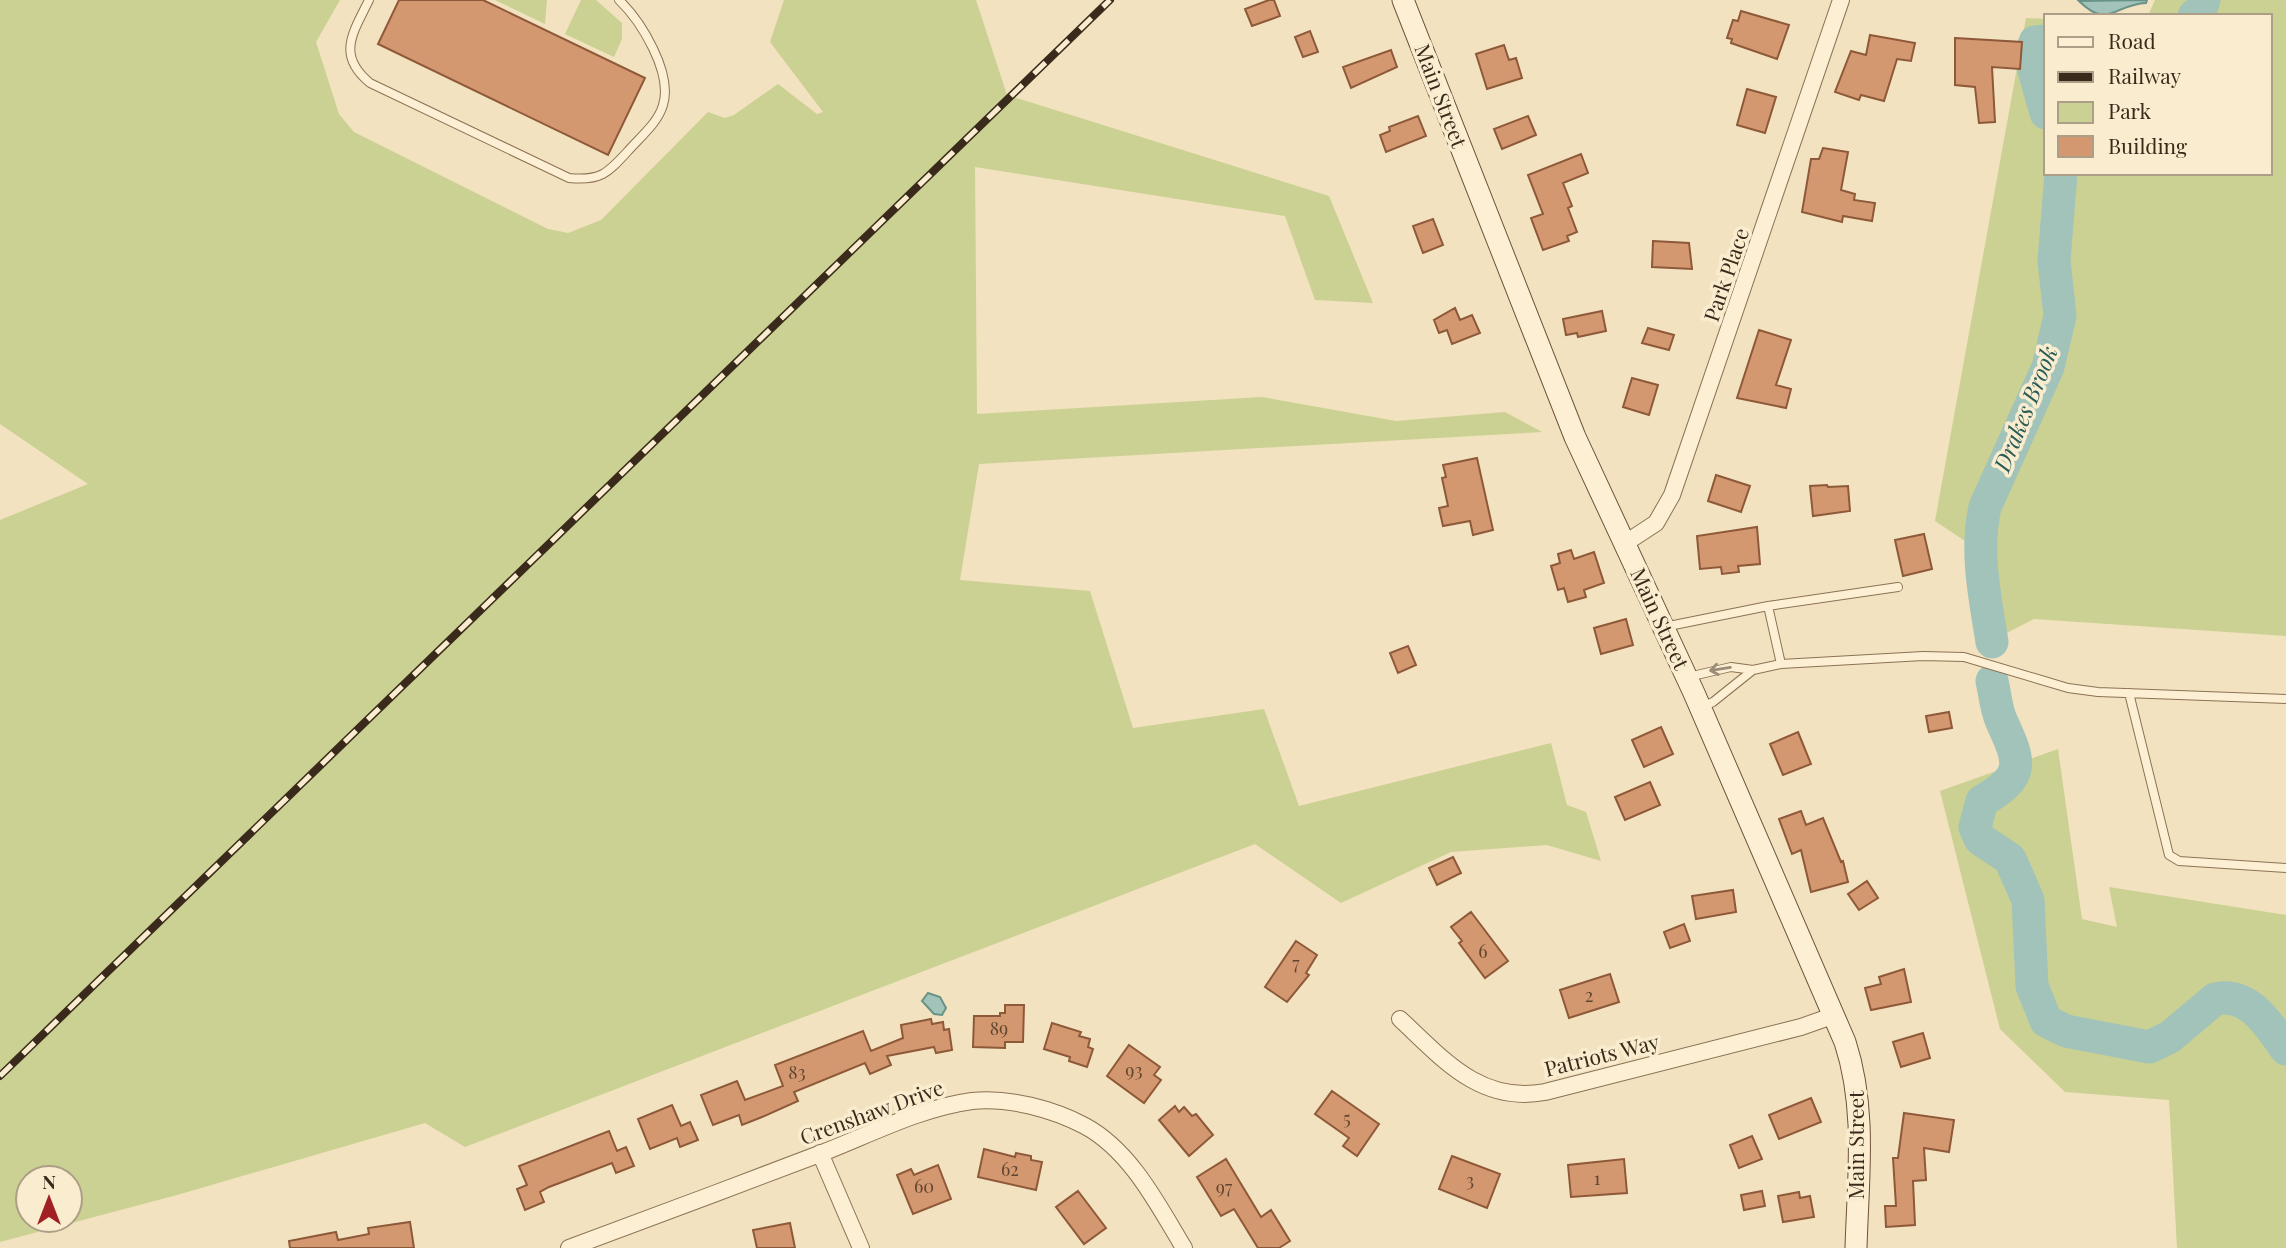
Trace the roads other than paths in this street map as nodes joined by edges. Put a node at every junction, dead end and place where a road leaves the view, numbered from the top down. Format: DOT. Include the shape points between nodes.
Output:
graph roads {
  1 [pos="369,0"];
  2 [pos="619,0"];
  3 [pos="1404,0"];
  4 [pos="1841,0"];
  5 [pos="1625,544"];
  6 [pos="1898,587"];
  7 [pos="1769,606"];
  8 [pos="1664,627"];
  9 [pos="1781,664"];
  10 [pos="1753,670"];
  11 [pos="1687,678"];
  12 [pos="2129,693"];
  13 [pos="2286,699"];
  14 [pos="1700,707"];
  15 [pos="2286,868"];
  16 [pos="1835,1015"];
  17 [pos="1400,1019"];
  18 [pos="820,1153"];
  19 [pos="573,1247"];
  20 [pos="860,1248"];
  21 [pos="1184,1248"];
  22 [pos="1856,1248"];
  1 -- 2 [label="lane" via="349,54 353,66 370,83 569,178 584,180 601,177 615,166 656,120 664,104 662,74 648,38"];
  3 -- 5 [label="street, Main Street" via="1575,437"];
  4 -- 5 [label="street, Park Place" via="1672,495 1656,523"];
  5 -- 8 [label="street, Main Street"];
  6 -- 7 [label="lane"];
  7 -- 8 [label="lane"];
  7 -- 9 [label="lane"];
  8 -- 11 [label="street, Main Street"];
  9 -- 10 [label="lane"];
  9 -- 12 [label="lane" via="1964,657 2068,688"];
  10 -- 11 [label="lane, one-way" via="1731,667"];
  10 -- 14 [label="lane"];
  11 -- 14 [label="street, Main Street"];
  12 -- 13 [label="lane"];
  12 -- 15 [label="lane" via="2169,855 2179,861"];
  14 -- 16 [label="street, Main Street"];
  16 -- 17 [label="street, Patriots Way" via="1734,1045 1518,1096 1468,1079"];
  16 -- 22 [label="street, Main Street" via="1858,1090"];
  18 -- 19 [label="street, Crenshaw Drive"];
  18 -- 20 [label="street"];
  18 -- 21 [label="street, Crenshaw Drive" via="946,1106 984,1101 1034,1108 1087,1127 1111,1146 1135,1170"];
}
